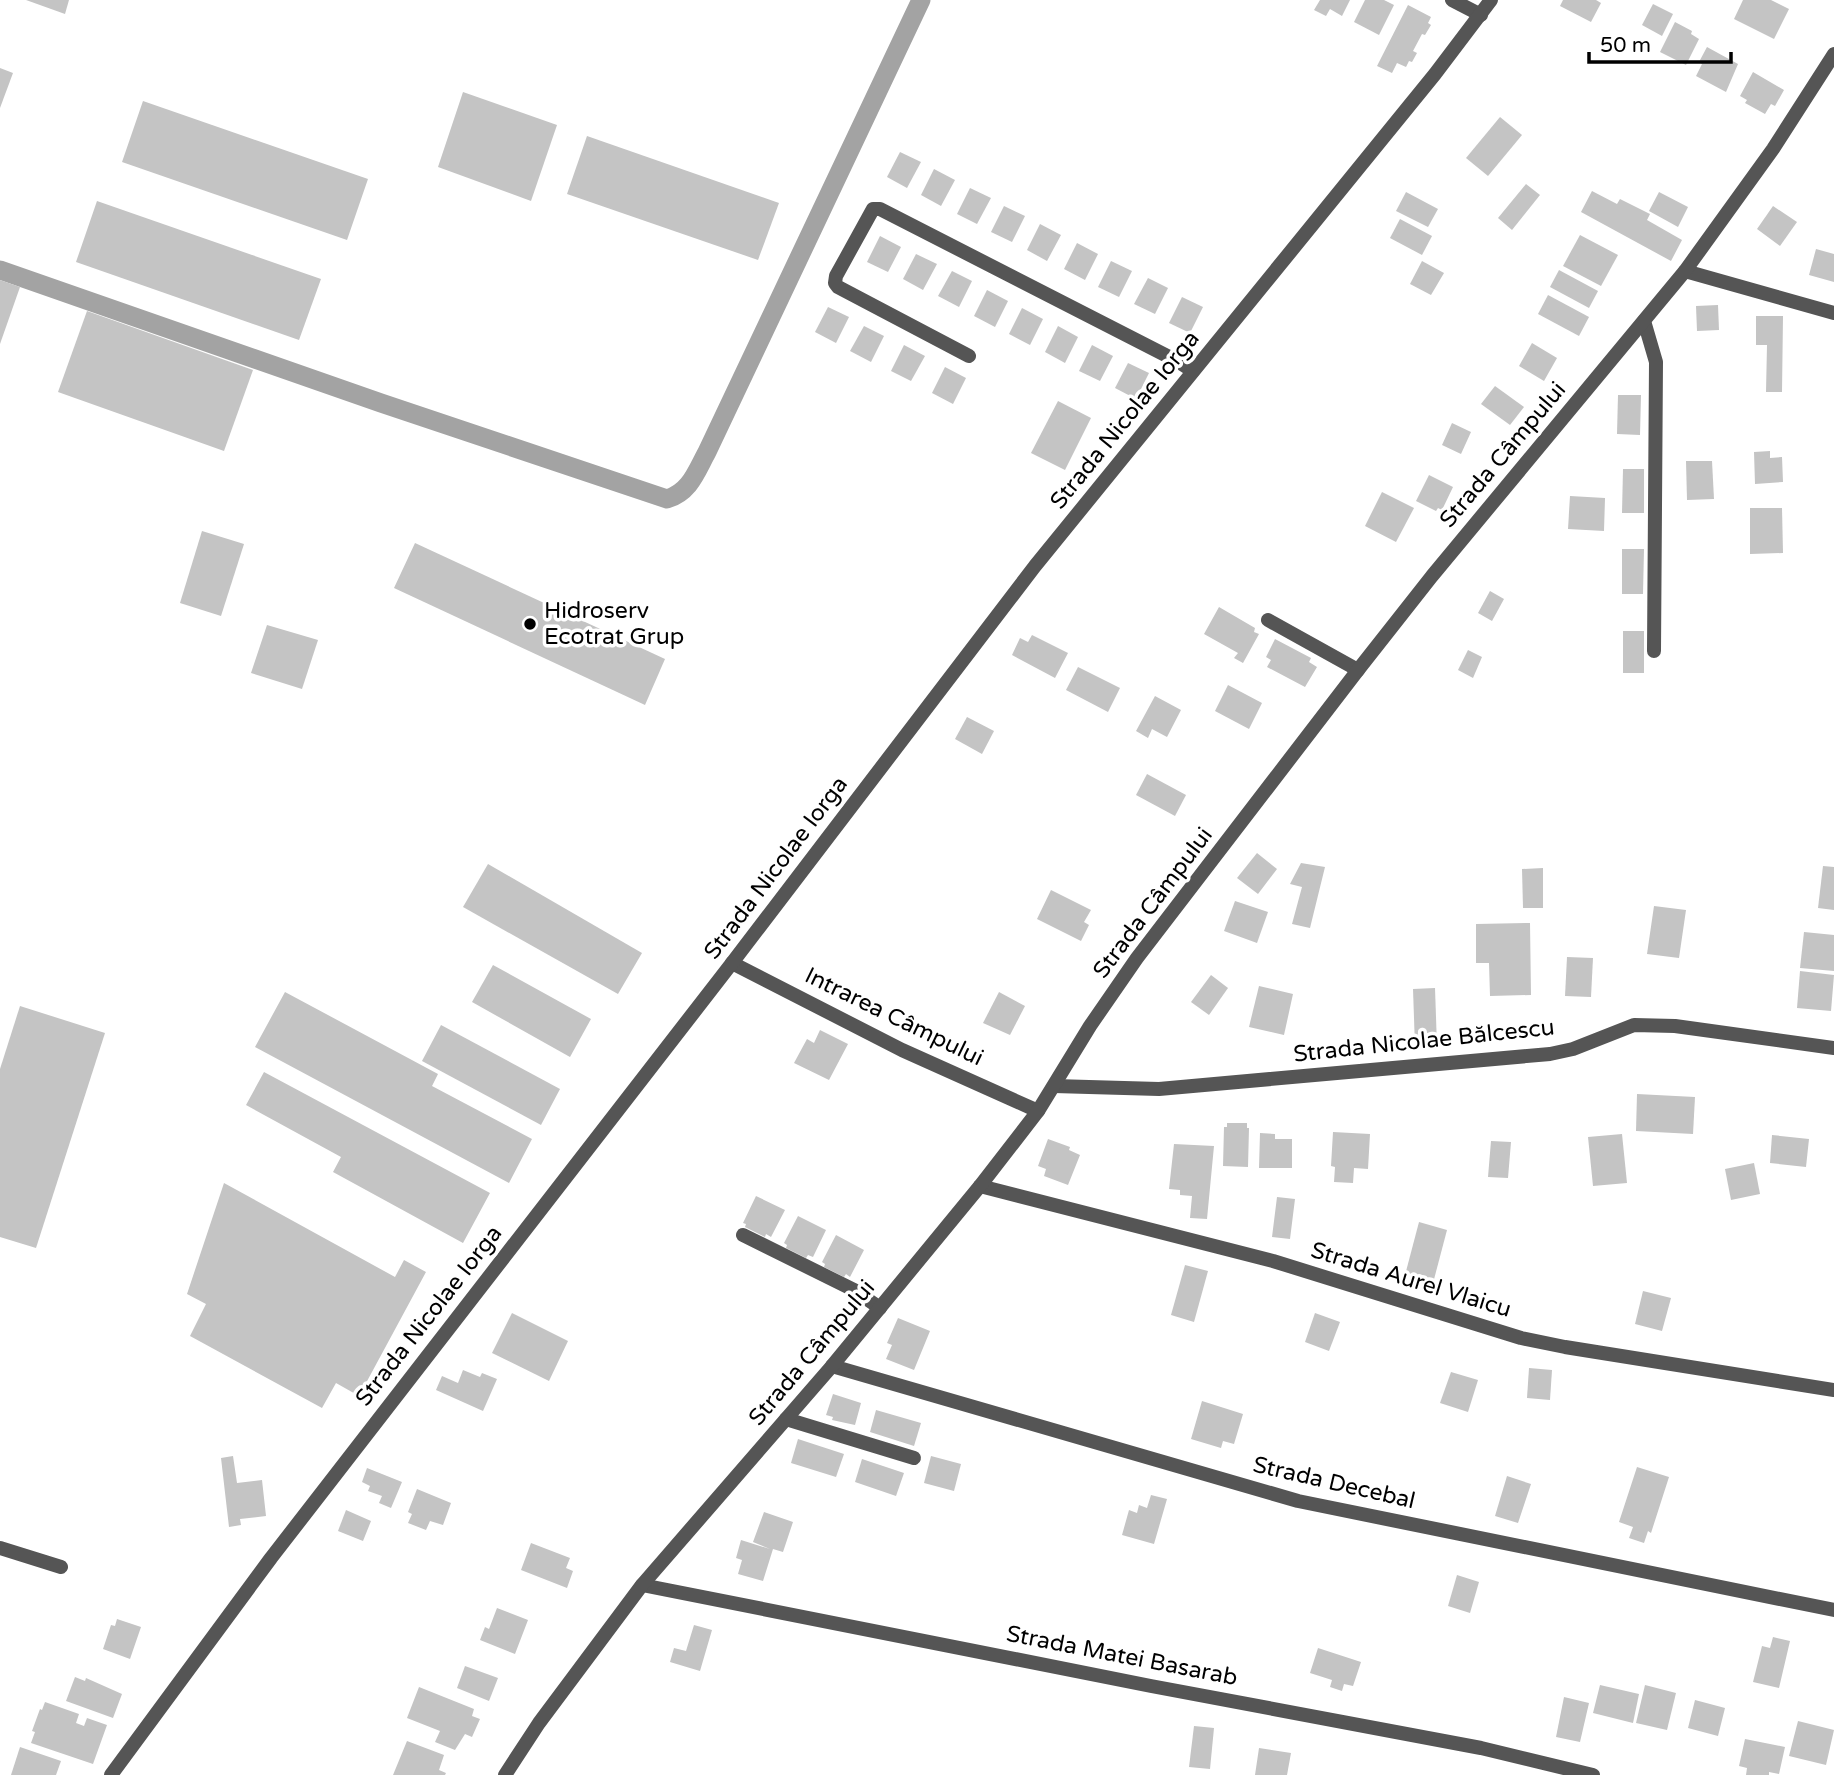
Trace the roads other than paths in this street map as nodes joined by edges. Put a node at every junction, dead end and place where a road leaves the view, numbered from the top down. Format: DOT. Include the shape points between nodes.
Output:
graph roads {
  1 [pos="1452,0"];
  2 [pos="1491,0"];
  3 [pos="1481,15"];
  4 [pos="1834,54"];
  5 [pos="1685,271"];
  6 [pos="1834,313"];
  7 [pos="1644,321"];
  8 [pos="970,356"];
  9 [pos="1193,371"];
  10 [pos="1268,620"];
  11 [pos="1654,651"];
  12 [pos="1358,670"];
  13 [pos="732,962"];
  14 [pos="1834,1048"];
  15 [pos="1054,1086"];
  16 [pos="1038,1111"];
  17 [pos="980,1186"];
  18 [pos="743,1236"];
  19 [pos="880,1308"];
  20 [pos="832,1366"];
  21 [pos="1834,1390"];
  22 [pos="786,1419"];
  23 [pos="914,1458"];
  24 [pos="0,1548"];
  25 [pos="61,1567"];
  26 [pos="642,1585"];
  27 [pos="1834,1610"];
  28 [pos="111,1775"];
  29 [pos="505,1775"];
  30 [pos="1592,1775"];
  1 -- 3 [label="street"];
  2 -- 3 [label="street, Strada Nicolae Iorga"];
  3 -- 9 [label="street, Strada Nicolae Iorga"];
  4 -- 5 [label="street, Strada Câmpului"];
  5 -- 6 [label="street"];
  5 -- 7 [label="street, Strada Câmpului"];
  7 -- 11 [label="street" via="1656,362"];
  7 -- 12 [label="street, Strada Câmpului"];
  8 -- 9 [label="street" via="835,283 873,209"];
  9 -- 13 [label="street, Strada Nicolae Iorga" via="1027,576"];
  10 -- 12 [label="street"];
  12 -- 15 [label="street, Strada Câmpului" via="1137,958"];
  13 -- 16 [label="street, Intrarea Câmpului" via="902,1050"];
  13 -- 28 [label="street, Strada Nicolae Iorga" via="278,1548"];
  14 -- 15 [label="street, Strada Nicolae Bălcescu" via="1675,1026 1634,1026 1550,1054 1158,1088"];
  15 -- 16 [label="street, Strada Câmpului"];
  16 -- 17 [label="street, Strada Câmpului"];
  17 -- 19 [label="street, Strada Câmpului"];
  17 -- 21 [label="street, Strada Aurel Vlaicu" via="1273,1261 1521,1338"];
  18 -- 19 [label="street" via="854,1290"];
  19 -- 20 [label="street, Strada Câmpului"];
  20 -- 22 [label="street, Strada Câmpului"];
  20 -- 27 [label="street, Strada Decebal" via="1298,1501"];
  22 -- 23 [label="street"];
  22 -- 26 [label="street, Strada Câmpului"];
  24 -- 25 [label="street"];
  26 -- 29 [label="street, Strada Câmpului"];
  26 -- 30 [label="street, Strada Matei Basarab" via="1481,1748"];
}
